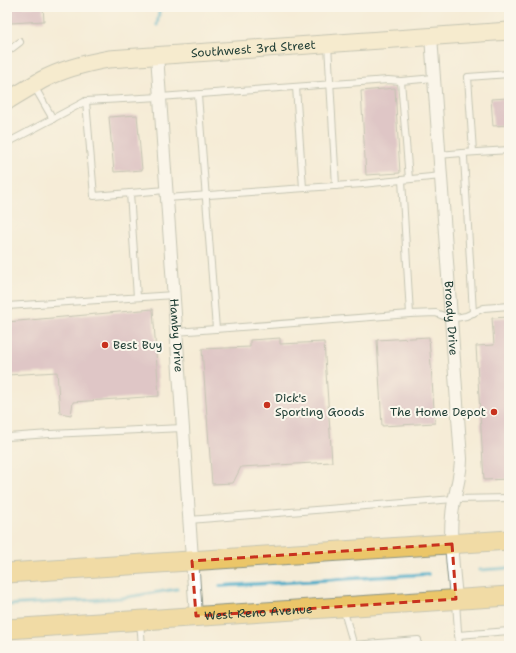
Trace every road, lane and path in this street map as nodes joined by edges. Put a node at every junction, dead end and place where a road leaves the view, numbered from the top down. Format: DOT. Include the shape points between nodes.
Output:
graph roads {
  1 [pos="509,31"];
  2 [pos="430,36"];
  3 [pos="20,42"];
  4 [pos="328,43"];
  5 [pos="7,52"];
  6 [pos="157,55"];
  7 [pos="509,74"];
  8 [pos="434,78"];
  9 [pos="401,81"];
  10 [pos="33,85"];
  11 [pos="330,85"];
  12 [pos="296,87"];
  13 [pos="198,95"];
  14 [pos="160,97"];
  15 [pos="8,98"];
  16 [pos="86,101"];
  17 [pos="53,119"];
  18 [pos="7,143"];
  19 [pos="509,150"];
  20 [pos="473,152"];
  21 [pos="462,153"];
  22 [pos="439,155"];
  23 [pos="441,176"];
  24 [pos="409,179"];
  25 [pos="402,180"];
  26 [pos="336,186"];
  27 [pos="303,188"];
  28 [pos="130,193"];
  29 [pos="167,194"];
  30 [pos="206,196"];
  31 [pos="174,295"];
  32 [pos="137,297"];
  33 [pos="7,306"];
  34 [pos="509,306"];
  35 [pos="473,313"];
  36 [pos="410,314"];
  37 [pos="451,319"];
  38 [pos="216,329"];
  39 [pos="176,332"];
  40 [pos="183,428"];
  41 [pos="7,437"];
  42 [pos="509,498"];
  43 [pos="454,499"];
  44 [pos="189,520"];
  45 [pos="509,540"];
  46 [pos="452,544"];
  47 [pos="192,561"];
  48 [pos="7,573"];
  49 [pos="509,596"];
  50 [pos="456,599"];
  51 [pos="343,607"];
  52 [pos="196,616"];
  53 [pos="140,620"];
  54 [pos="7,629"];
  55 [pos="509,631"];
  56 [pos="458,635"];
  57 [pos="418,640"];
  58 [pos="354,645"];
  59 [pos="142,646"];
  60 [pos="459,646"];
  1 -- 2 [label="main road, Southwest 3rd Street"];
  2 -- 4 [label="main road, Southwest 3rd Street"];
  2 -- 8 [label="street, Broady Drive"];
  3 -- 5 [label="lane"];
  4 -- 6 [label="main road, Southwest 3rd Street"];
  4 -- 11 [label="lane"];
  6 -- 10 [label="main road, Southwest 3rd Street" via="95,61"];
  6 -- 14 [label="street, Hamby Drive"];
  7 -- 20 [label="lane" via="468,77"];
  8 -- 9 [label="lane"];
  8 -- 22 [label="street, Broady Drive"];
  9 -- 11 [label="lane"];
  9 -- 24 [label="lane"];
  10 -- 15 [label="main road, Southwest 3rd Street"];
  10 -- 17 [label="lane"];
  11 -- 12 [label="lane"];
  11 -- 26 [label="lane"];
  12 -- 13 [label="lane"];
  12 -- 27 [label="lane"];
  13 -- 14 [label="lane"];
  13 -- 30 [label="lane"];
  14 -- 16 [label="lane"];
  14 -- 29 [label="street, Hamby Drive"];
  16 -- 17 [label="lane"];
  16 -- 28 [label="lane" via="94,196"];
  17 -- 18 [label="lane"];
  19 -- 20 [label="lane"];
  20 -- 21 [label="lane"];
  21 -- 22 [label="lane"];
  21 -- 35 [label="lane"];
  22 -- 23 [label="street, Broady Drive"];
  23 -- 24 [label="lane"];
  23 -- 37 [label="street, Broady Drive"];
  24 -- 25 [label="lane"];
  25 -- 26 [label="lane"];
  25 -- 36 [label="lane"];
  26 -- 27 [label="lane"];
  27 -- 30 [label="lane"];
  28 -- 29 [label="lane"];
  28 -- 32 [label="lane"];
  29 -- 30 [label="lane"];
  29 -- 31 [label="street, Hamby Drive"];
  30 -- 38 [label="lane"];
  31 -- 32 [label="lane"];
  31 -- 39 [label="street, Hamby Drive"];
  32 -- 33 [label="lane"];
  34 -- 35 [label="lane" via="484,308"];
  35 -- 37 [label="lane"];
  36 -- 37 [label="lane" via="436,313"];
  36 -- 38 [label="lane"];
  37 -- 43 [label="street, Broady Drive" via="461,458 461,470"];
  38 -- 39 [label="lane"];
  39 -- 40 [label="street, Hamby Drive"];
  40 -- 41 [label="lane"];
  40 -- 44 [label="street, Hamby Drive"];
  42 -- 43 [label="lane"];
  43 -- 44 [label="lane"];
  43 -- 46 [label="street, Broady Drive"];
  44 -- 47 [label="street, Hamby Drive"];
  45 -- 46 [label="main road"];
  46 -- 47 [label="main road"];
  46 -- 50 [label="street, Broady Drive"];
  47 -- 48 [label="main road"];
  47 -- 52 [label="street, Hamby Drive"];
  49 -- 50 [label="main road, West Reno Avenue"];
  50 -- 51 [label="main road, West Reno Avenue"];
  50 -- 56 [label="lane"];
  51 -- 52 [label="main road, West Reno Avenue"];
  51 -- 58 [label="lane"];
  52 -- 53 [label="main road, West Reno Avenue"];
  53 -- 54 [label="main road, West Reno Avenue"];
  53 -- 59 [label="lane"];
  55 -- 56 [label="lane"];
  56 -- 60 [label="lane"];
  57 -- 58 [label="lane"];
}
